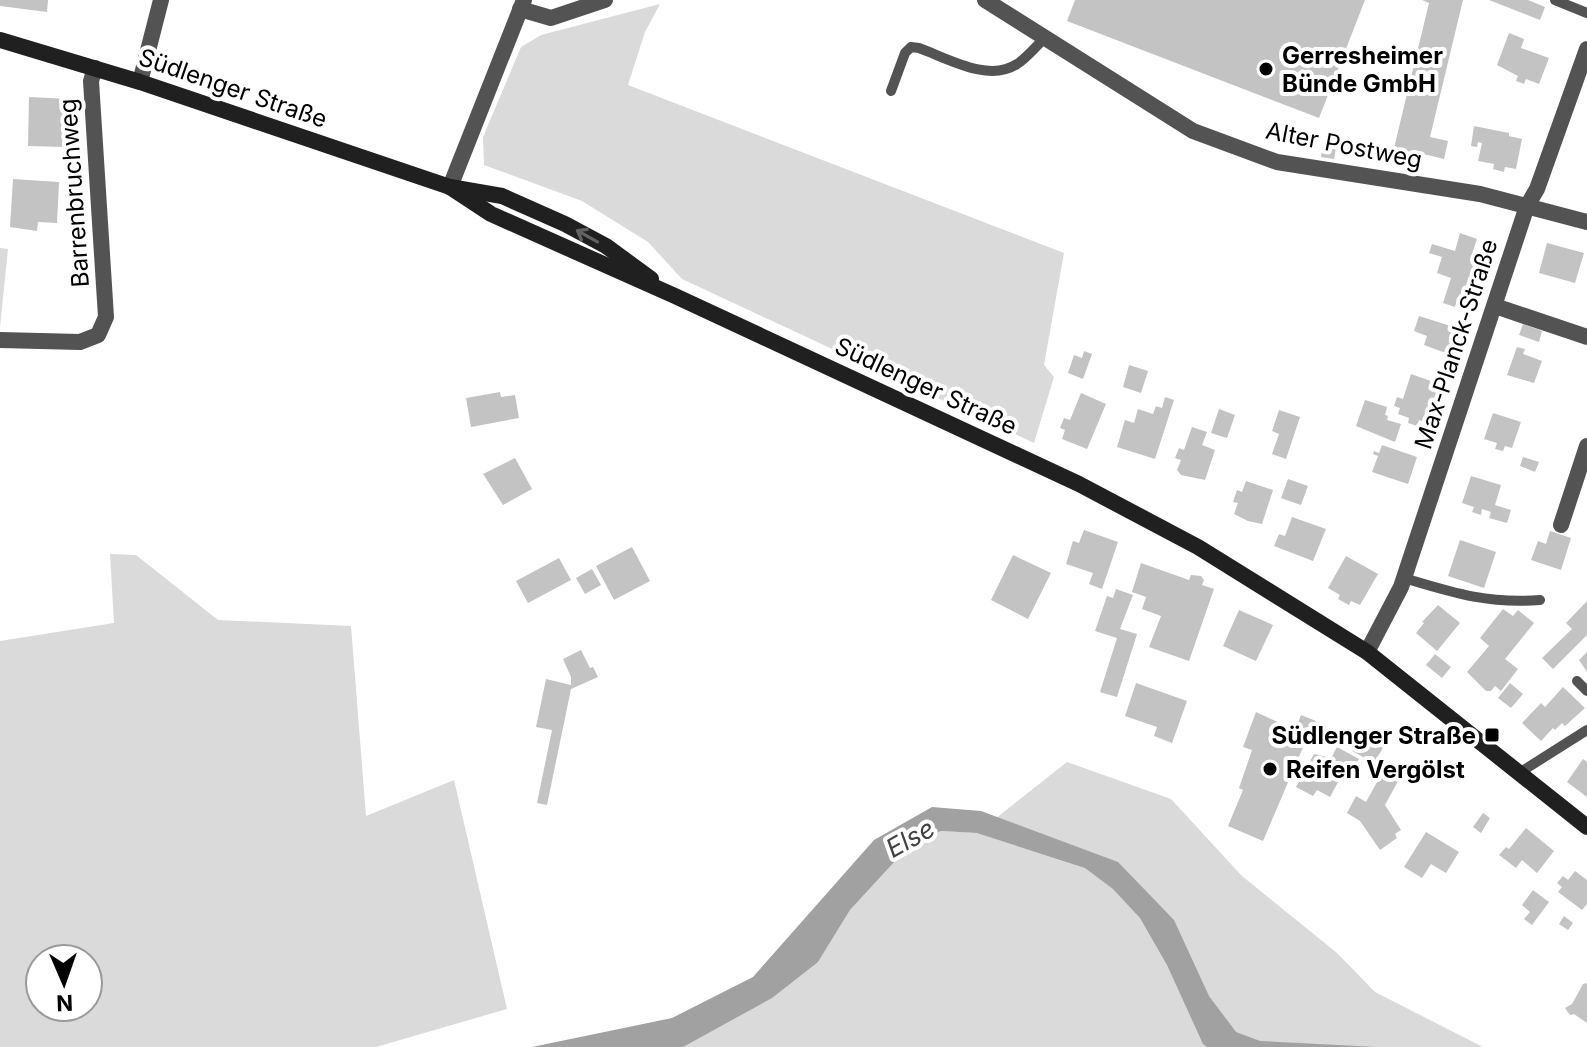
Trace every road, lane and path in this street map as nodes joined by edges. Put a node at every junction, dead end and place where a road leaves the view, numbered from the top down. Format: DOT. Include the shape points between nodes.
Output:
graph roads {
  1 [pos="161,0"];
  2 [pos="605,0"];
  3 [pos="985,0"];
  4 [pos="1555,0"];
  5 [pos="522,5"];
  6 [pos="1587,13"];
  7 [pos="1045,38"];
  8 [pos="0,40"];
  9 [pos="1587,49"];
  10 [pos="95,68"];
  11 [pos="140,82"];
  12 [pos="891,91"];
  13 [pos="450,187"];
  14 [pos="1527,206"];
  15 [pos="1587,222"];
  16 [pos="1495,306"];
  17 [pos="1587,337"];
  18 [pos="0,340"];
  19 [pos="1587,446"];
  20 [pos="1561,525"];
  21 [pos="1404,578"];
  22 [pos="1540,600"];
  23 [pos="1367,652"];
  24 [pos="1577,681"];
  25 [pos="1587,691"];
  26 [pos="1587,730"];
  27 [pos="1519,773"];
  28 [pos="1587,827"];
  1 -- 11 [label="street"];
  2 -- 5 [label="street" via="551,18"];
  3 -- 7 [label="street, Alter Postweg"];
  4 -- 6 [label="lane"];
  5 -- 13 [label="street"];
  7 -- 12 [label="lane" via="1003,72 987,72 911,47"];
  7 -- 14 [label="street, Alter Postweg" via="1193,131 1277,162"];
  8 -- 10 [label="main road, Südlenger Straße"];
  9 -- 14 [label="street, Max-Planck-Straße"];
  10 -- 11 [label="main road, Südlenger Straße"];
  10 -- 18 [label="street, Barrenbruchweg" via="91,81 106,317 98,335 80,342"];
  11 -- 13 [label="main road, Südlenger Straße"];
  13 -- 23 [label="main road, Südlenger Straße" via="491,214 1079,484 1198,547"];
  14 -- 15 [label="street, Alter Postweg"];
  14 -- 16 [label="street, Max-Planck-Straße"];
  16 -- 17 [label="street"];
  16 -- 21 [label="street, Max-Planck-Straße"];
  19 -- 20 [label="street"];
  21 -- 22 [label="lane" via="1466,597"];
  21 -- 23 [label="street, Max-Planck-Straße"];
  23 -- 27 [label="main road, Südlenger Straße"];
  24 -- 25 [label="lane"];
  26 -- 27 [label="lane"];
  27 -- 28 [label="main road, Südlenger Straße"];
}
